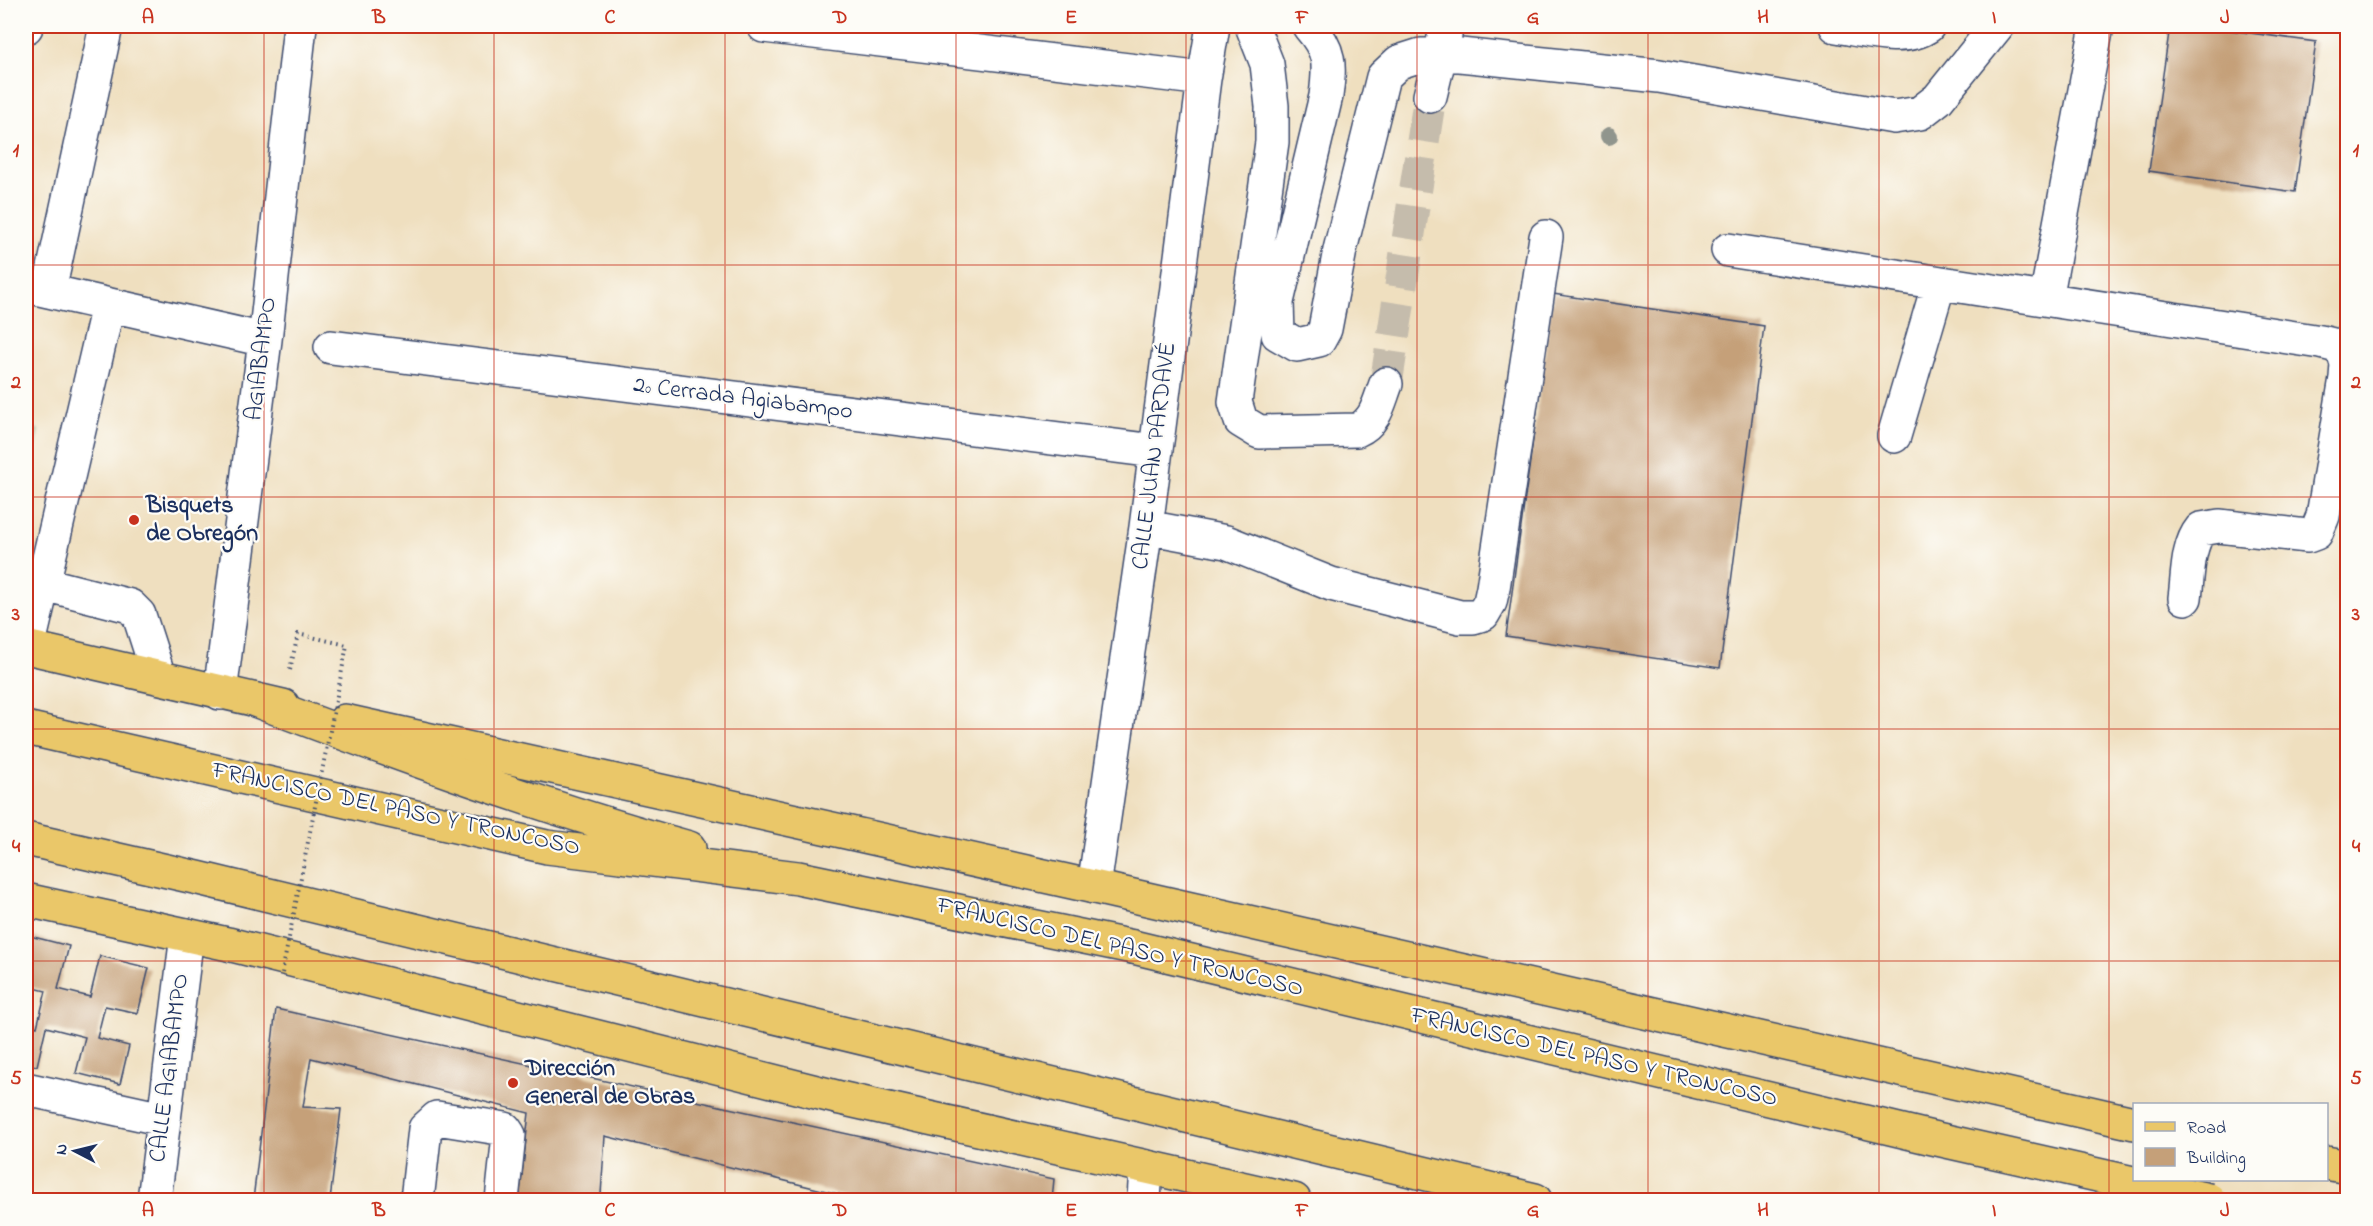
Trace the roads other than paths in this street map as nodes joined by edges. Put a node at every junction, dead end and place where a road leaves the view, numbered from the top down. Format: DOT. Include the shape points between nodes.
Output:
graph roads {
  1 [pos="104,26"];
  2 [pos="300,26"];
  3 [pos="764,26"];
  4 [pos="1213,26"];
  5 [pos="1252,26"];
  6 [pos="1309,26"];
  7 [pos="1836,26"];
  8 [pos="1928,26"];
  9 [pos="1997,26"];
  10 [pos="2097,26"];
  11 [pos="1443,40"];
  12 [pos="1204,78"];
  13 [pos="1430,96"];
  14 [pos="1546,237"];
  15 [pos="1728,250"];
  16 [pos="1939,283"];
  17 [pos="37,289"];
  18 [pos="2046,299"];
  19 [pos="108,306"];
  20 [pos="265,340"];
  21 [pos="331,347"];
  22 [pos="1386,384"];
  23 [pos="1894,436"];
  24 [pos="1155,451"];
  25 [pos="1146,527"];
  26 [pos="44,584"];
  27 [pos="2185,598"];
  28 [pos="27,648"];
  29 [pos="159,677"];
  30 [pos="220,693"];
  31 [pos="255,700"];
  32 [pos="26,728"];
  33 [pos="26,839"];
  34 [pos="26,859"];
  35 [pos="198,878"];
  36 [pos="798,878"];
  37 [pos="1094,886"];
  38 [pos="26,900"];
  39 [pos="187,935"];
  40 [pos="26,1089"];
  41 [pos="163,1119"];
  42 [pos="2122,1120"];
  43 [pos="2133,1141"];
  44 [pos="2328,1163"];
  45 [pos="1146,1167"];
  46 [pos="2348,1167"];
  47 [pos="2155,1181"];
  48 [pos="154,1200"];
  49 [pos="417,1200"];
  50 [pos="502,1200"];
  51 [pos="1144,1200"];
  52 [pos="1294,1200"];
  53 [pos="1535,1200"];
  54 [pos="2160,1200"];
  55 [pos="2209,1200"];
  1 -- 17 [label="street"];
  2 -- 20 [label="street, AGIABAMPO"];
  3 -- 12 [label="street"];
  4 -- 12 [label="street, CALLE JUAN PARDAVÉ"];
  5 -- 22 [label="street" via="1267,64 1272,142 1235,402 1241,421 1259,432 1357,430 1367,426 1374,415"];
  6 -- 11 [label="street" via="1330,63 1326,96 1277,302 1278,334 1297,345 1319,340 1325,329 1340,250 1383,77 1399,62 1421,55"];
  7 -- 8 [label="street" via="1892,34 1918,32"];
  9 -- 11 [label="street" via="1938,99 1920,113 1894,117 1659,76 1460,56"];
  10 -- 18 [label="street"];
  11 -- 13 [label="street"];
  12 -- 24 [label="street, CALLE JUAN PARDAVÉ"];
  14 -- 25 [label="street" via="1493,588 1483,614 1460,616 1331,584 1226,542"];
  15 -- 16 [label="street"];
  16 -- 18 [label="street"];
  16 -- 23 [label="street"];
  17 -- 19 [label="street"];
  18 -- 27 [label="street" via="2321,342 2343,351 2346,378 2323,516 2316,533 2298,536 2219,526 2201,529 2193,545"];
  19 -- 20 [label="street"];
  19 -- 26 [label="street"];
  20 -- 30 [label="street, AGIABAMPO"];
  21 -- 24 [label="street, 2º Cerrada Agiabampo"];
  24 -- 25 [label="street, CALLE JUAN PARDAVÉ"];
  25 -- 37 [label="street, CALLE JUAN PARDAVÉ"];
  26 -- 28 [label="street"];
  26 -- 29 [label="street" via="130,606 139,615"];
  28 -- 29 [label="main road"];
  29 -- 30 [label="main road"];
  30 -- 31 [label="main road"];
  31 -- 36 [label="main road" via="396,753 635,833"];
  31 -- 37 [label="main road" via="425,741"];
  32 -- 36 [label="main road, FRANCISCO DEL PASO Y TRONCOSO" via="547,847"];
  33 -- 35 [label="main road"];
  34 -- 35 [label="main road" via="78,870"];
  35 -- 53 [label="main road"];
  36 -- 55 [label="main road, FRANCISCO DEL PASO Y TRONCOSO, bridge" via="1133,947"];
  37 -- 42 [label="main road"];
  38 -- 39 [label="main road"];
  39 -- 41 [label="street, CALLE AGIABAMPO"];
  39 -- 45 [label="main road" via="840,1098"];
  40 -- 41 [label="street"];
  41 -- 48 [label="street, CALLE AGIABAMPO"];
  42 -- 43 [label="main road"];
  44 -- 46 [label="main road"];
  45 -- 51 [label="street"];
  45 -- 52 [label="main road"];
  47 -- 54 [label="main road"];
  49 -- 50 [label="street" via="425,1129 437,1118 505,1129 509,1135"];
}
